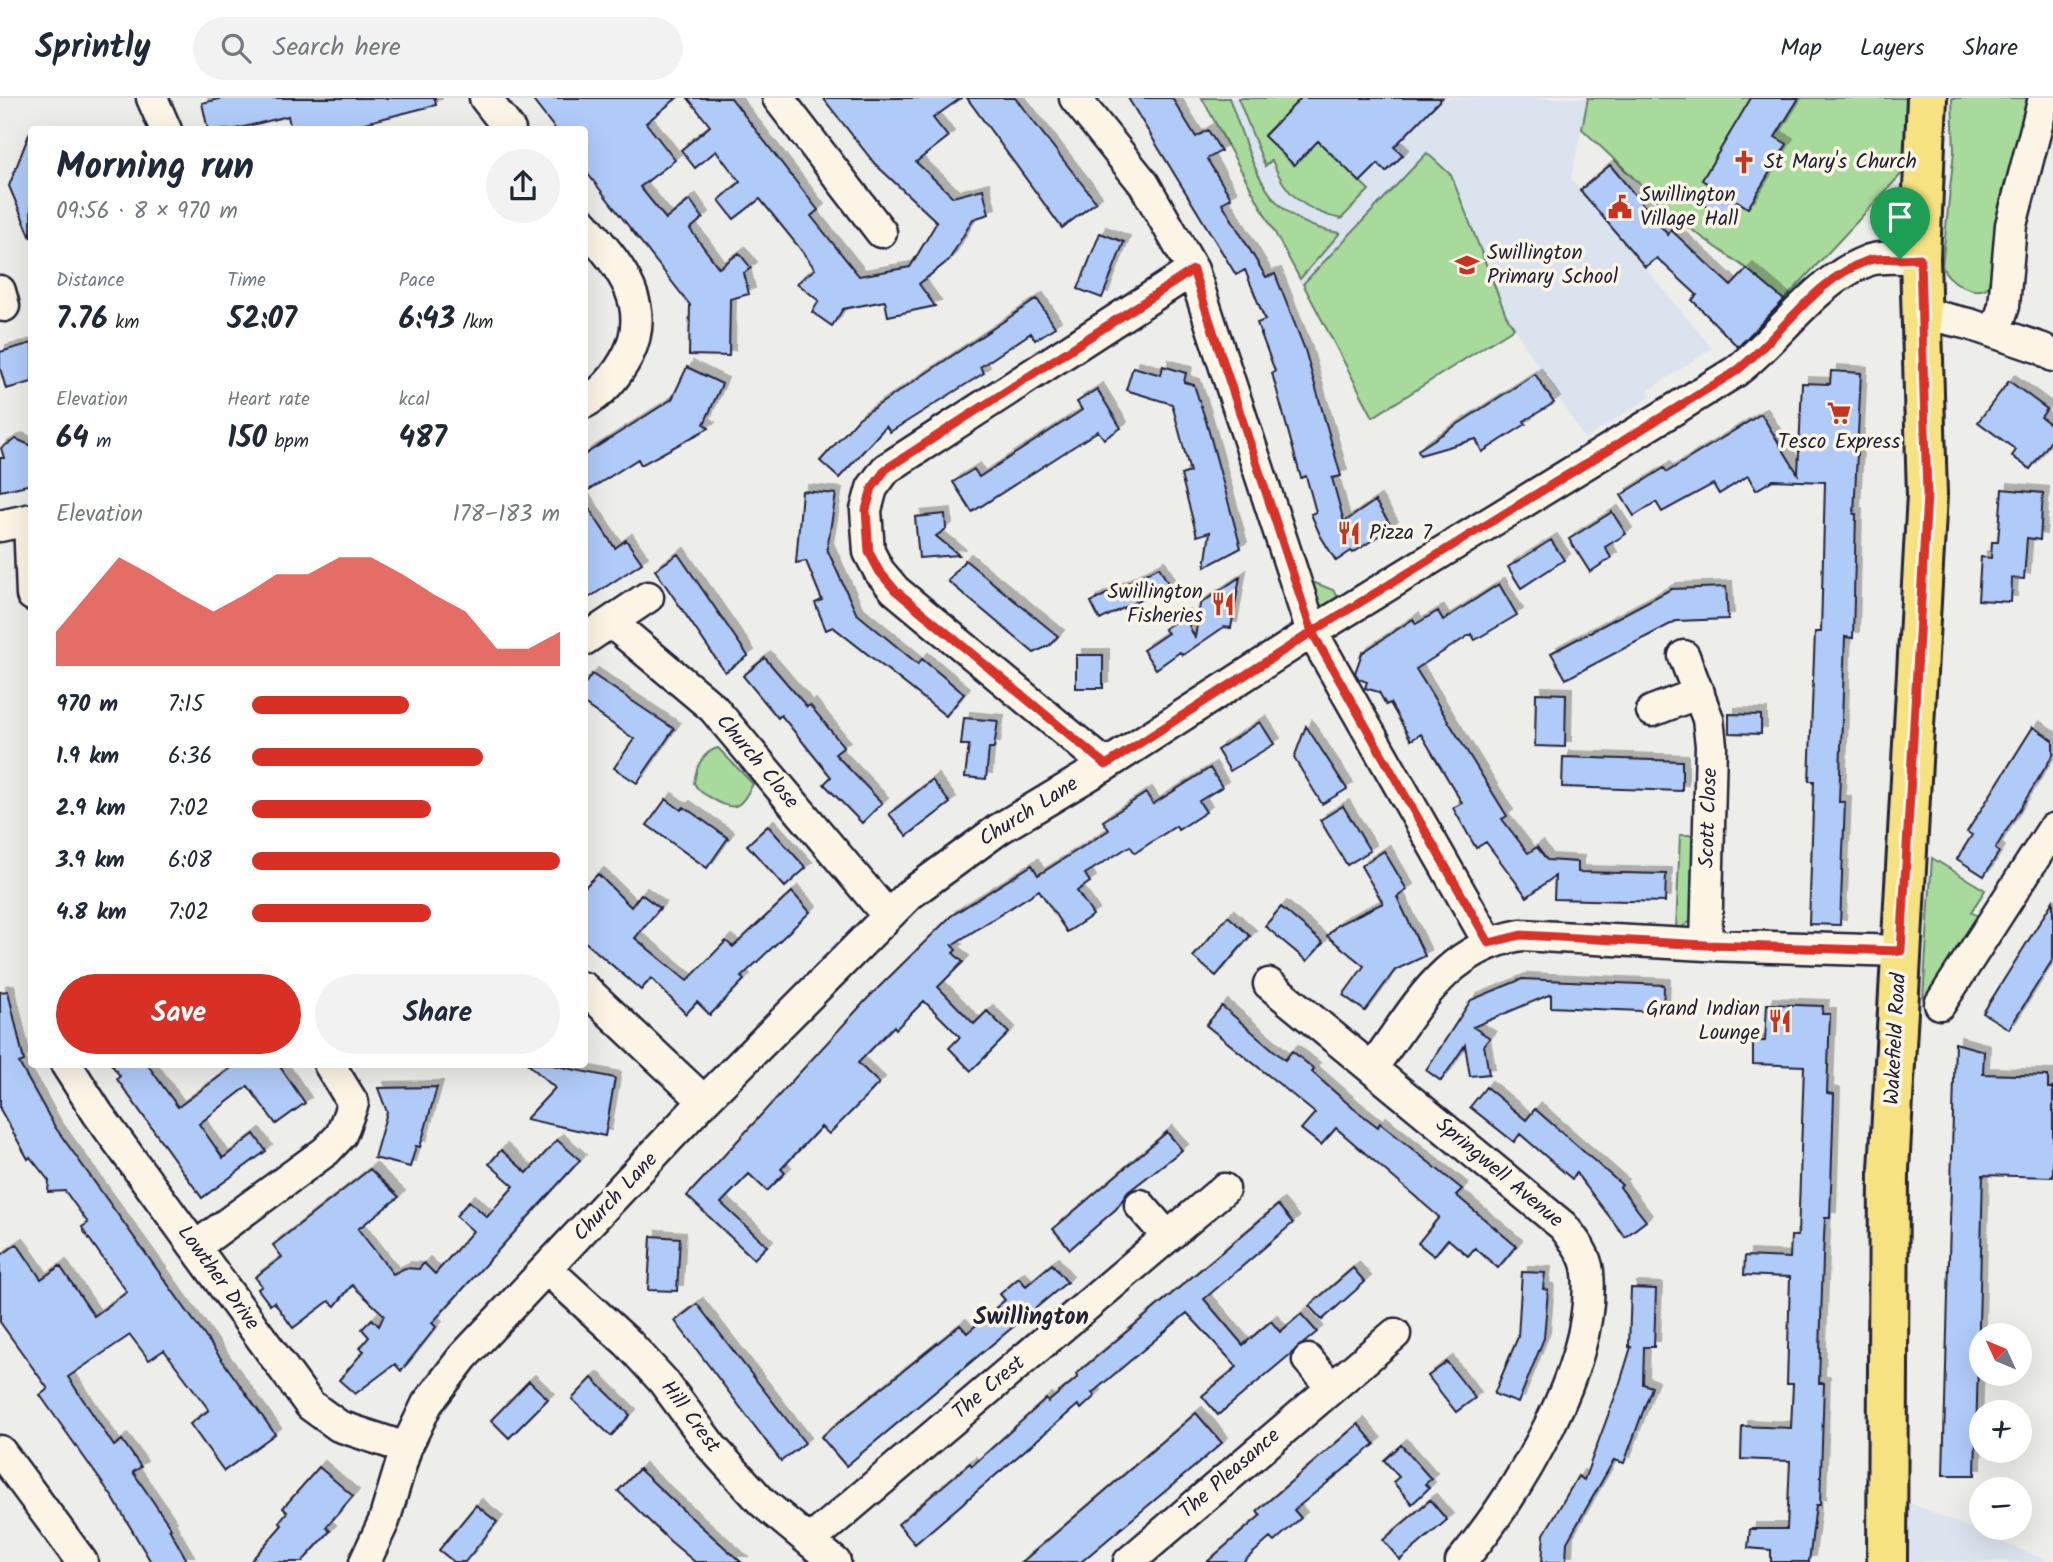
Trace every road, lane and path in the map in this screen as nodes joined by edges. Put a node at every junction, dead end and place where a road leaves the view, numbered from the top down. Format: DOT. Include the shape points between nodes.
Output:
graph roads {
  1 [pos="152,98"];
  2 [pos="485,98"];
  3 [pos="778,98"];
  4 [pos="1075,98"];
  5 [pos="1927,98"];
  6 [pos="2044,98"];
  7 [pos="164,126"];
  8 [pos="507,126"];
  9 [pos="588,229"];
  10 [pos="881,232"];
  11 [pos="1920,258"];
  12 [pos="1193,270"];
  13 [pos="1921,313"];
  14 [pos="1996,333"];
  15 [pos="2053,356"];
  16 [pos="588,399"];
  17 [pos="28,520"];
  18 [pos="0,526"];
  19 [pos="648,597"];
  20 [pos="612,623"];
  21 [pos="1312,632"];
  22 [pos="588,638"];
  23 [pos="1684,656"];
  24 [pos="1699,693"];
  25 [pos="1652,711"];
  26 [pos="1106,765"];
  27 [pos="2053,829"];
  28 [pos="888,916"];
  29 [pos="1489,943"];
  30 [pos="1706,945"];
  31 [pos="1901,951"];
  32 [pos="1269,984"];
  33 [pos="588,992"];
  34 [pos="1940,1004"];
  35 [pos="68,1068"];
  36 [pos="331,1068"];
  37 [pos="1372,1068"];
  38 [pos="704,1101"];
  39 [pos="1224,1189"];
  40 [pos="1140,1205"];
  41 [pos="1167,1236"];
  42 [pos="195,1247"];
  43 [pos="547,1269"];
  44 [pos="1395,1334"];
  45 [pos="1308,1360"];
  46 [pos="1331,1387"];
  47 [pos="406,1448"];
  48 [pos="0,1451"];
  49 [pos="811,1540"];
  50 [pos="82,1562"];
  51 [pos="365,1562"];
  52 [pos="835,1562"];
  53 [pos="1129,1562"];
  54 [pos="1461,1562"];
  55 [pos="1887,1562"];
  1 -- 7 [label="street"];
  2 -- 8 [label="street"];
  3 -- 10 [label="street"];
  4 -- 12 [label="street" via="1143,184"];
  5 -- 11 [label="main road, Wakefield Road"];
  6 -- 14 [label="street" via="2011,225 2004,306"];
  9 -- 16 [label="street" via="625,277 636,301 638,323 620,370"];
  11 -- 13 [label="main road, Wakefield Road"];
  11 -- 21 [label="street, Church Lane" via="1869,260 1829,282 1761,353 1735,372"];
  12 -- 21 [label="street"];
  12 -- 26 [label="street" via="886,469 872,488 866,510 869,552 895,590"];
  13 -- 14 [label="street"];
  13 -- 31 [label="main road, Wakefield Road" via="1927,495"];
  14 -- 15 [label="street"];
  17 -- 18 [label="street"];
  19 -- 20 [label="street"];
  20 -- 22 [label="street"];
  20 -- 28 [label="street, Church Close" via="712,708"];
  21 -- 26 [label="street, Church Lane"];
  21 -- 29 [label="street"];
  23 -- 24 [label="street, Scott Close"];
  24 -- 25 [label="street"];
  24 -- 30 [label="street, Scott Close" via="1711,745"];
  26 -- 28 [label="street, Church Lane" via="945,867"];
  27 -- 34 [label="street"];
  28 -- 38 [label="street, Church Lane"];
  29 -- 30 [label="street" via="1521,935"];
  29 -- 37 [label="street" via="1446,969"];
  30 -- 31 [label="street"];
  31 -- 55 [label="main road, Wakefield Road" via="1908,1035 1889,1170"];
  32 -- 37 [label="street, Springwell Avenue"];
  33 -- 38 [label="street"];
  35 -- 42 [label="street, Lowther Drive"];
  36 -- 42 [label="street" via="353,1103 341,1135 326,1151"];
  37 -- 54 [label="street, Springwell Avenue" via="1563,1226 1580,1247 1588,1271 1584,1330 1570,1376 1539,1447 1504,1505"];
  38 -- 43 [label="street, Church Lane"];
  39 -- 41 [label="street, The Crest"];
  40 -- 41 [label="street"];
  41 -- 49 [label="street, The Crest"];
  42 -- 47 [label="street, Lowther Drive" via="310,1405 339,1426"];
  43 -- 47 [label="street, Church Lane" via="463,1357 427,1404"];
  43 -- 49 [label="street, Hill Crest" via="646,1362 735,1475 791,1528"];
  44 -- 46 [label="street, The Pleasance"];
  45 -- 46 [label="street"];
  46 -- 53 [label="street, The Pleasance"];
  47 -- 51 [label="street, Church Lane" via="384,1521"];
  48 -- 50 [label="street"];
  49 -- 52 [label="street, Hill Crest"];
}
